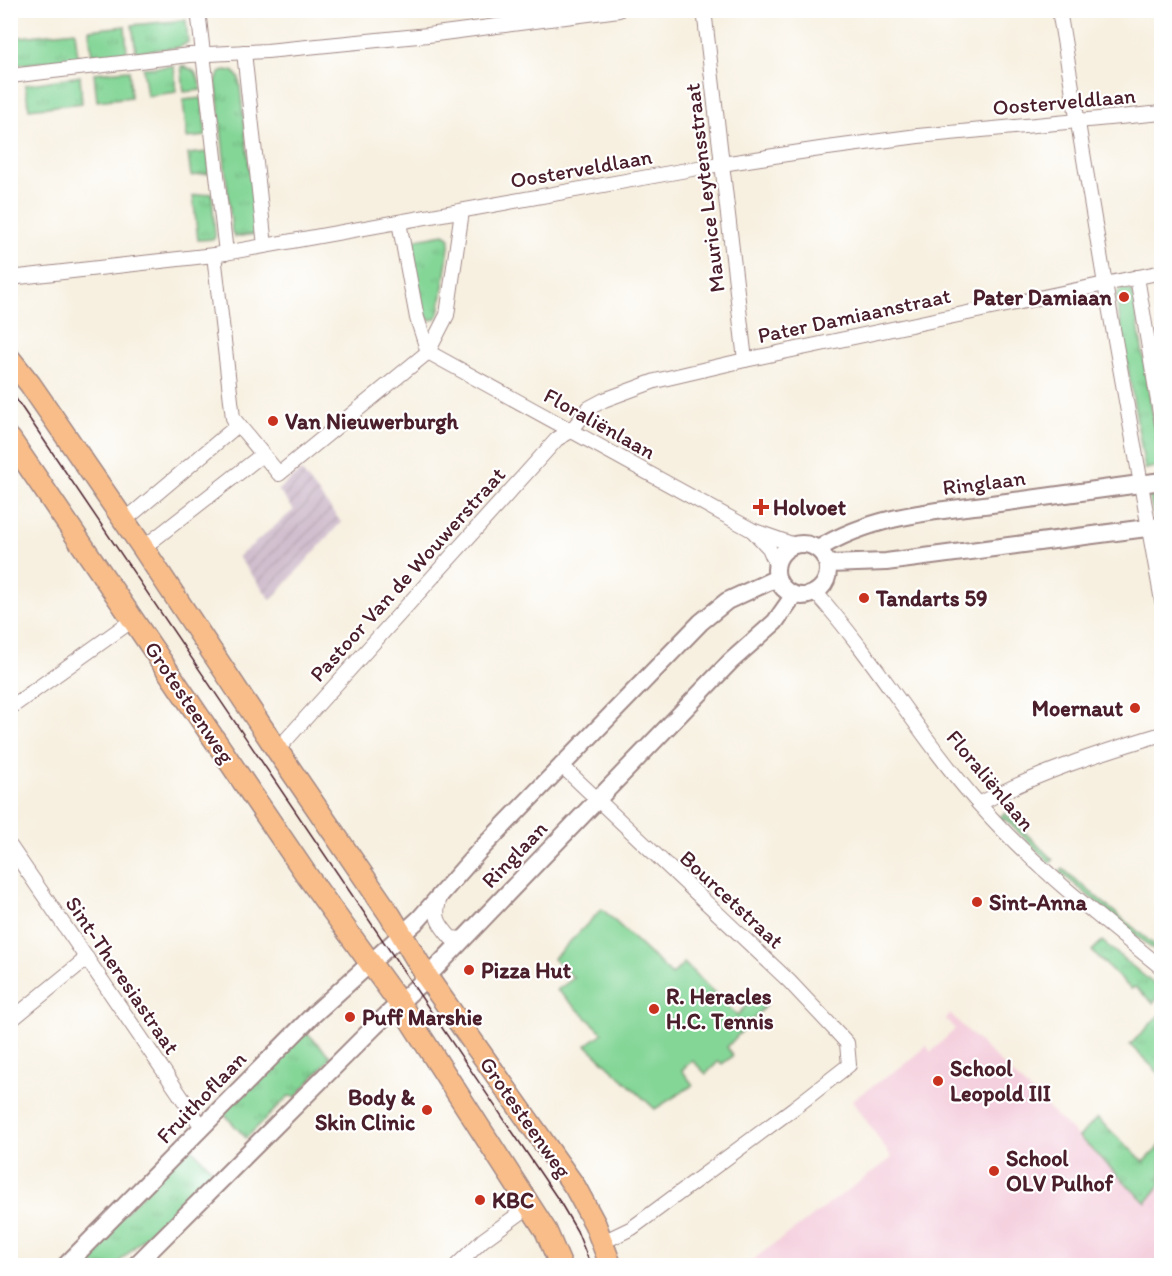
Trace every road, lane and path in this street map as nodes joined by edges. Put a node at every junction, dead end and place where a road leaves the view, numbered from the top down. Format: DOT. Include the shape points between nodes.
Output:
graph roads {
  1 [pos="198,10"];
  2 [pos="620,10"];
  3 [pos="704,10"];
  4 [pos="1059,10"];
  5 [pos="243,52"];
  6 [pos="204,54"];
  7 [pos="11,75"];
  8 [pos="1161,112"];
  9 [pos="1077,122"];
  10 [pos="723,164"];
  11 [pos="462,211"];
  12 [pos="399,222"];
  13 [pos="265,246"];
  14 [pos="220,254"];
  15 [pos="1161,272"];
  16 [pos="1137,277"];
  17 [pos="10,278"];
  18 [pos="1105,284"];
  19 [pos="428,352"];
  20 [pos="10,359"];
  21 [pos="745,360"];
  22 [pos="238,425"];
  23 [pos="1161,425"];
  24 [pos="571,431"];
  25 [pos="10,439"];
  26 [pos="263,454"];
  27 [pos="1161,481"];
  28 [pos="1140,484"];
  29 [pos="124,521"];
  30 [pos="1154,527"];
  31 [pos="752,530"];
  32 [pos="795,545"];
  33 [pos="143,548"];
  34 [pos="818,549"];
  35 [pos="828,564"];
  36 [pos="777,571"];
  37 [pos="816,593"];
  38 [pos="794,595"];
  39 [pos="1161,601"];
  40 [pos="134,619"];
  41 [pos="10,708"];
  42 [pos="1161,734"];
  43 [pos="277,750"];
  44 [pos="561,765"];
  45 [pos="598,800"];
  46 [pos="979,804"];
  47 [pos="10,846"];
  48 [pos="440,897"];
  49 [pos="402,936"];
  50 [pos="463,939"];
  51 [pos="87,958"];
  52 [pos="372,963"];
  53 [pos="1161,968"];
  54 [pos="427,977"];
  55 [pos="400,1004"];
  56 [pos="10,1021"];
  57 [pos="202,1127"];
  58 [pos="530,1206"];
  59 [pos="603,1242"];
  60 [pos="65,1266"];
  61 [pos="135,1266"];
  62 [pos="456,1266"];
  63 [pos="561,1266"];
  64 [pos="611,1266"];
  1 -- 6 [label="street"];
  2 -- 5 [label="street" via="428,35"];
  3 -- 10 [label="street, Maurice Leytensstraat"];
  4 -- 9 [label="street"];
  5 -- 6 [label="street"];
  5 -- 13 [label="street"];
  6 -- 7 [label="street"];
  6 -- 14 [label="street"];
  8 -- 9 [label="street, Oosterveldlaan"];
  9 -- 10 [label="street, Oosterveldlaan" via="918,136"];
  9 -- 18 [label="street"];
  10 -- 11 [label="street, Oosterveldlaan"];
  10 -- 21 [label="street, Maurice Leytensstraat"];
  11 -- 12 [label="street, Oosterveldlaan"];
  11 -- 19 [label="street" via="447,315"];
  12 -- 13 [label="street, Oosterveldlaan"];
  12 -- 19 [label="street" via="417,318"];
  13 -- 14 [label="street, Oosterveldlaan"];
  14 -- 17 [label="street, Oosterveldlaan"];
  14 -- 22 [label="street" via="232,418"];
  15 -- 16 [label="street, Pater Damiaanstraat"];
  16 -- 18 [label="street, Pater Damiaanstraat"];
  16 -- 23 [label="street"];
  18 -- 21 [label="street, Pater Damiaanstraat"];
  18 -- 28 [label="street"];
  19 -- 24 [label="street, Floraliënlaan"];
  19 -- 26 [label="street" via="279,474"];
  20 -- 29 [label="main road, Grotesteenweg"];
  21 -- 24 [label="street, Pater Damiaanstraat" via="655,381 604,400 589,408"];
  22 -- 26 [label="street"];
  22 -- 29 [label="street"];
  24 -- 31 [label="street, Floraliënlaan"];
  24 -- 43 [label="street, Pastoor Van de Wouwerstraat" via="557,439"];
  25 -- 40 [label="main road, Grotesteenweg"];
  26 -- 33 [label="street"];
  27 -- 28 [label="street, Ringlaan"];
  28 -- 30 [label="street"];
  28 -- 34 [label="street, Ringlaan" via="910,514 861,528"];
  29 -- 33 [label="main road, Grotesteenweg"];
  30 -- 35 [label="street" via="886,562"];
  30 -- 39 [label="street"];
  31 -- 32 [label="street, Floraliënlaan"];
  31 -- 36 [label="street, Floraliënlaan" via="769,548"];
  32 -- 34 [label="street"];
  32 -- 36 [label="street, Ringlaan" via="783,552"];
  33 -- 43 [label="main road, Grotesteenweg"];
  34 -- 35 [label="street"];
  35 -- 37 [label="street" via="827,577"];
  36 -- 38 [label="street" via="780,585"];
  36 -- 44 [label="street, Ringlaan" via="701,622"];
  37 -- 38 [label="street"];
  37 -- 46 [label="street, Floraliënlaan"];
  38 -- 45 [label="street, Ringlaan" via="775,622 730,661"];
  40 -- 41 [label="street"];
  40 -- 52 [label="main road, Grotesteenweg" via="308,877"];
  42 -- 46 [label="street" via="1014,785"];
  43 -- 49 [label="main road, Grotesteenweg"];
  44 -- 45 [label="street"];
  44 -- 48 [label="street, Ringlaan"];
  45 -- 50 [label="street, Ringlaan"];
  45 -- 59 [label="street, Bourcetstraat" via="837,1031 847,1043 849,1065 632,1228"];
  46 -- 53 [label="street, Floraliënlaan" via="1042,868"];
  47 -- 51 [label="street, Sint-Theresiastraat"];
  48 -- 49 [label="street, Ringlaan"];
  48 -- 50 [label="street" via="436,919 451,938"];
  49 -- 52 [label="street, Fruithoflaan"];
  49 -- 54 [label="main road, Grotesteenweg"];
  50 -- 54 [label="street, Ringlaan"];
  51 -- 56 [label="street"];
  51 -- 57 [label="street, Sint-Theresiastraat"];
  52 -- 55 [label="main road, Grotesteenweg"];
  52 -- 57 [label="street, Fruithoflaan" via="313,1015"];
  54 -- 55 [label="street, Ringlaan"];
  54 -- 59 [label="main road, Grotesteenweg" via="575,1187"];
  55 -- 58 [label="main road, Grotesteenweg"];
  55 -- 61 [label="street"];
  57 -- 60 [label="street, Fruithoflaan"];
  58 -- 62 [label="street" via="483,1240"];
  58 -- 63 [label="main road, Grotesteenweg"];
  59 -- 64 [label="main road, Grotesteenweg"];
}
